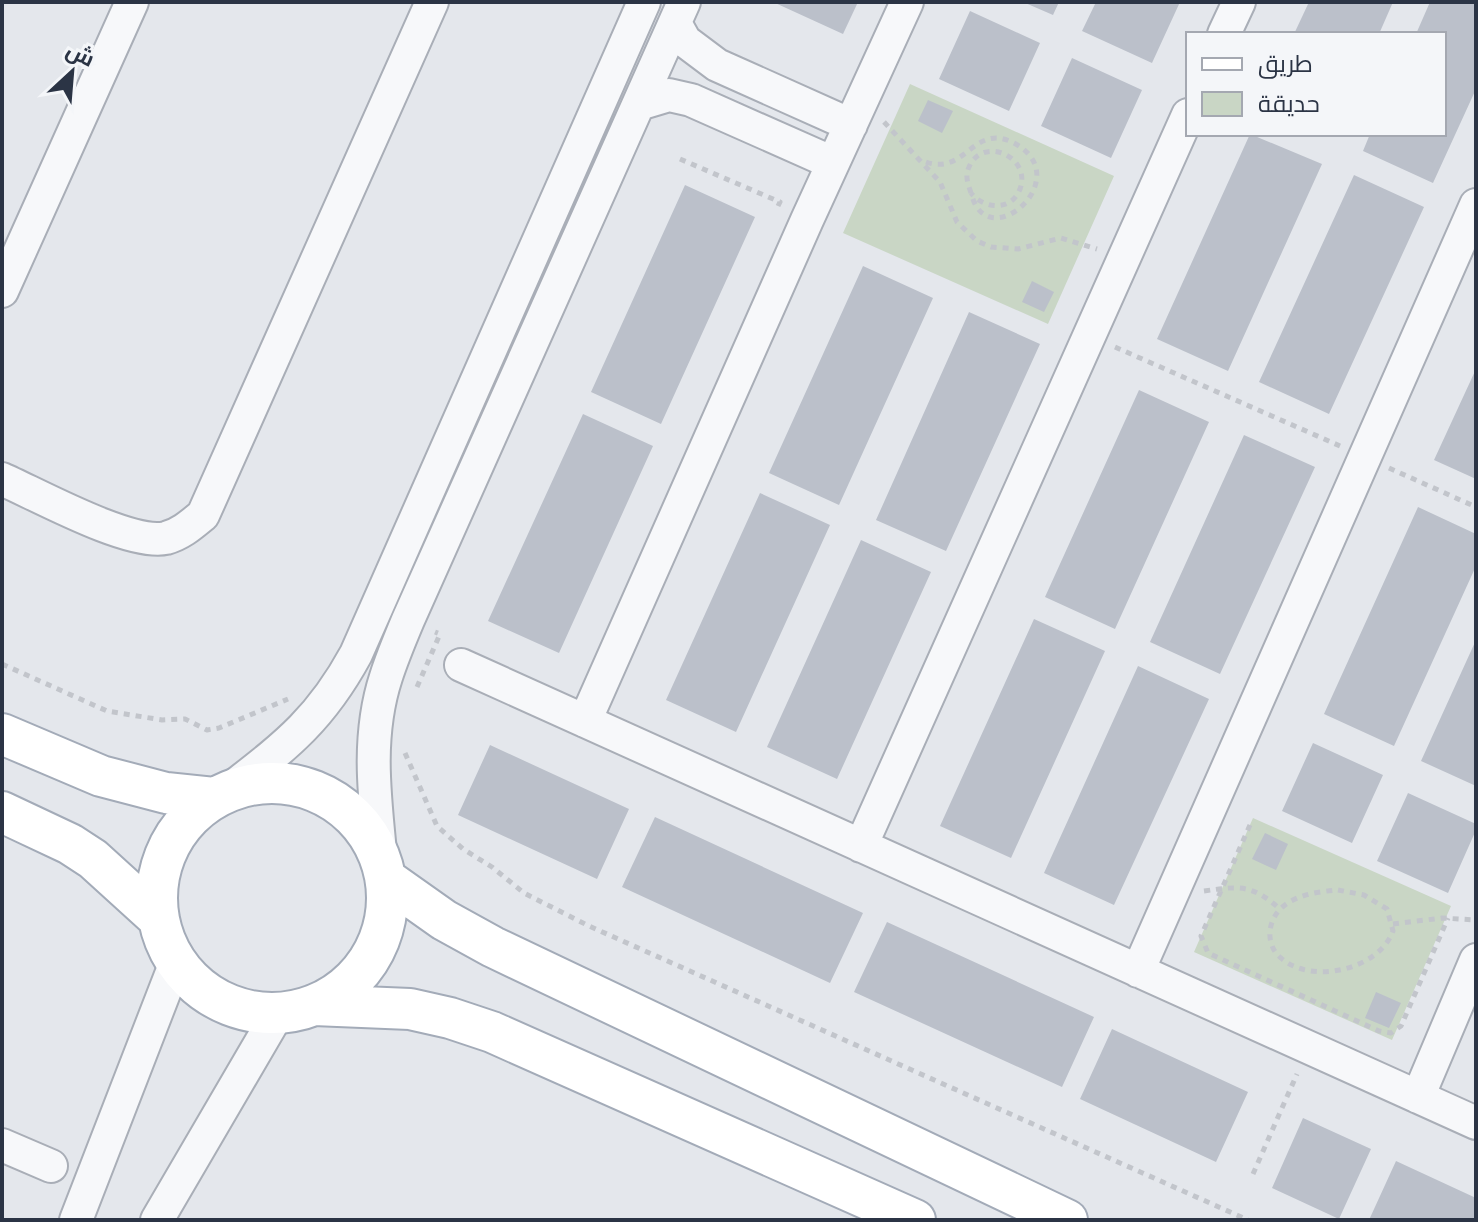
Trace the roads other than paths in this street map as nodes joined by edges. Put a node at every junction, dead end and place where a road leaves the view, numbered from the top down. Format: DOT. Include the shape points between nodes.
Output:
graph roads {
  1 [pos="132,2"];
  2 [pos="432,2"];
  3 [pos="644,2"];
  4 [pos="907,2"];
  5 [pos="1239,2"];
  6 [pos="680,13"];
  7 [pos="1225,32"];
  8 [pos="639,104"];
  9 [pos="1186,119"];
  10 [pos="851,125"];
  11 [pos="833,163"];
  12 [pos="1476,205"];
  13 [pos="2,291"];
  14 [pos="2,479"];
  15 [pos="461,665"];
  16 [pos="585,721"];
  17 [pos="2,734"];
  18 [pos="220,796"];
  19 [pos="2,812"];
  20 [pos="861,846"];
  21 [pos="383,870"];
  22 [pos="159,919"];
  23 [pos="1476,960"];
  24 [pos="176,962"];
  25 [pos="1138,971"];
  26 [pos="296,1009"];
  27 [pos="1418,1097"];
  28 [pos="1476,1123"];
  29 [pos="2,1145"];
  30 [pos="51,1166"];
  31 [pos="76,1220"];
  32 [pos="157,1220"];
  33 [pos="915,1220"];
  34 [pos="1067,1220"];
  1 -- 13 [label="street"];
  2 -- 14 [label="street" via="203,515 166,538 143,539"];
  3 -- 18 [label="street" via="356,654 307,726"];
  4 -- 10 [label="street"];
  5 -- 7 [label="street"];
  6 -- 8 [label="street"];
  6 -- 10 [label="street" via="685,41 717,65"];
  8 -- 11 [label="street" via="669,95 691,100"];
  8 -- 21 [label="street" via="385,679 373,749"];
  9 -- 20 [label="street"];
  10 -- 11 [label="street"];
  11 -- 16 [label="street"];
  12 -- 25 [label="street"];
  15 -- 16 [label="street"];
  16 -- 20 [label="street"];
  17 -- 18 [label="main road" via="101,776 166,793"];
  18 -- 21 [label="main road" via="255,784 287,784 318,793 345,809 367,833"];
  18 -- 22 [label="main road" via="191,815 174,837 162,863"];
  19 -- 22 [label="main road" via="93,859"];
  20 -- 25 [label="street"];
  21 -- 26 [label="main road" via="385,918 373,955 338,993"];
  21 -- 34 [label="main road" via="444,920 493,947"];
  22 -- 24 [label="main road"];
  23 -- 27 [label="street"];
  24 -- 26 [label="main road" via="196,985 221,1001 249,1011"];
  24 -- 31 [label="street"];
  25 -- 27 [label="street"];
  26 -- 32 [label="street"];
  26 -- 33 [label="main road" via="410,1009 492,1032"];
  27 -- 28 [label="street"];
  29 -- 30 [label="street"];
}
